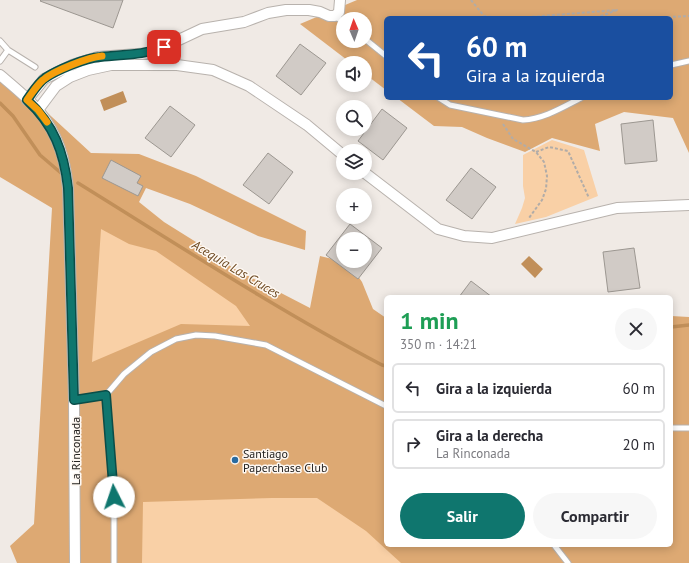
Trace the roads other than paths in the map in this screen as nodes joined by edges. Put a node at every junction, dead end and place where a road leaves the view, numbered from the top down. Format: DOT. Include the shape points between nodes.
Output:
graph roads {
  1 [pos="340,0"];
  2 [pos="339,12"];
  3 [pos="336,18"];
  4 [pos="0,41"];
  5 [pos="372,45"];
  6 [pos="8,50"];
  7 [pos="384,54"];
  8 [pos="0,61"];
  9 [pos="689,61"];
  10 [pos="673,65"];
  11 [pos="35,67"];
  12 [pos="0,75"];
  13 [pos="27,100"];
  14 [pos="442,100"];
  15 [pos="577,100"];
  16 [pos="38,110"];
  17 [pos="336,149"];
  18 [pos="372,178"];
  19 [pos="689,205"];
  20 [pos="106,395"];
  21 [pos="74,400"];
  22 [pos="384,405"];
  23 [pos="673,428"];
  24 [pos="689,428"];
  25 [pos="556,547"];
  26 [pos="75,563"];
  27 [pos="114,563"];
  28 [pos="568,563"];
  1 -- 2 [label="street"];
  3 -- 13 [label="street" via="309,10 280,11 244,22 202,29 151,53 98,57 72,65 44,79"];
  4 -- 6 [label="lane"];
  5 -- 7 [label="lane"];
  6 -- 8 [label="lane"];
  6 -- 11 [label="lane"];
  9 -- 10 [label="lane"];
  12 -- 13 [label="street, La Rinconada"];
  13 -- 16 [label="street, La Rinconada"];
  14 -- 15 [label="lane" via="450,105 523,120 534,120"];
  16 -- 17 [label="street" via="56,86 88,70 111,66 177,65 213,70 249,86 307,125"];
  16 -- 21 [label="street, La Rinconada" via="50,127 66,165"];
  18 -- 19 [label="street" via="438,229 464,236 492,238 617,208"];
  20 -- 21 [label="lane"];
  20 -- 22 [label="lane" via="124,374 152,352 176,339 196,335 266,345"];
  20 -- 27 [label="lane" via="114,497"];
  21 -- 26 [label="street, La Rinconada"];
  23 -- 24 [label="lane"];
  25 -- 28 [label="lane"];
}
